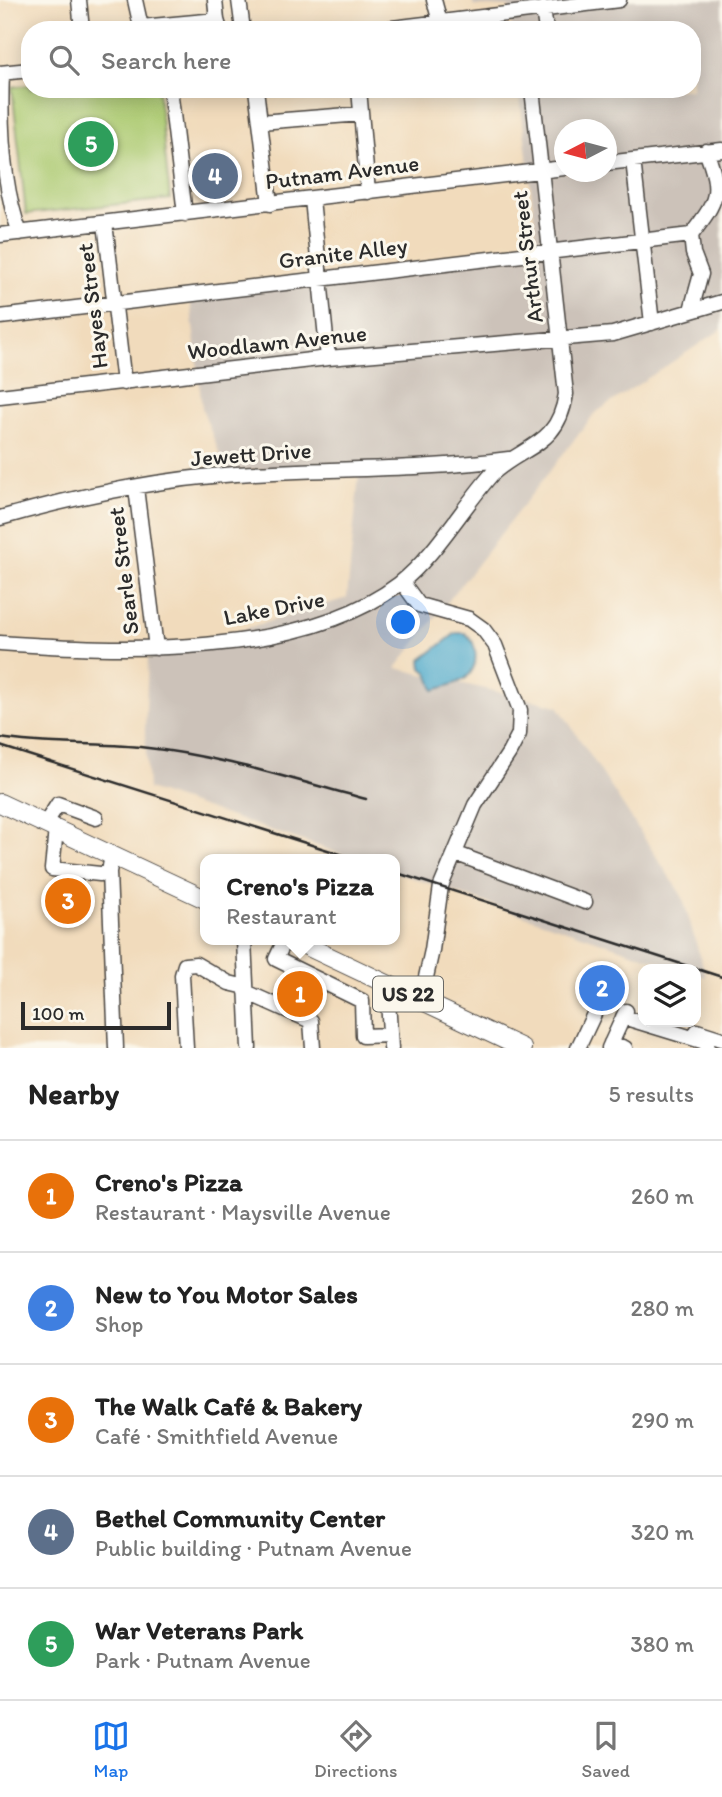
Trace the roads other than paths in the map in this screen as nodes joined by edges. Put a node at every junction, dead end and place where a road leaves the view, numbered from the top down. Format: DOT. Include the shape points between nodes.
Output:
graph roads {
  1 [pos="79,0"];
  2 [pos="135,0"];
  3 [pos="215,0"];
  4 [pos="239,0"];
  5 [pos="433,0"];
  6 [pos="619,0"];
  7 [pos="543,9"];
  8 [pos="81,21"];
  9 [pos="140,21"];
  10 [pos="218,21"];
  11 [pos="242,21"];
  12 [pos="440,21"];
  13 [pos="448,21"];
  14 [pos="545,21"];
  15 [pos="21,71"];
  16 [pos="1,73"];
  17 [pos="171,98"];
  18 [pos="257,98"];
  19 [pos="360,98"];
  20 [pos="533,98"];
  21 [pos="361,114"];
  22 [pos="260,122"];
  23 [pos="722,150"];
  24 [pos="706,151"];
  25 [pos="633,160"];
  26 [pos="617,162"];
  27 [pos="554,169"];
  28 [pos="540,171"];
  29 [pos="720,187"];
  30 [pos="368,192"];
  31 [pos="312,199"];
  32 [pos="270,204"];
  33 [pos="185,214"];
  34 [pos="105,223"];
  35 [pos="20,233"];
  36 [pos="0,235"];
  37 [pos="691,235"];
  38 [pos="642,241"];
  39 [pos="548,251"];
  40 [pos="320,279"];
  41 [pos="722,302"];
  42 [pos="115,304"];
  43 [pos="691,310"];
  44 [pos="0,317"];
  45 [pos="652,323"];
  46 [pos="559,337"];
  47 [pos="328,358"];
  48 [pos="124,383"];
  49 [pos="0,396"];
  50 [pos="509,459"];
  51 [pos="136,488"];
  52 [pos="0,518"];
  53 [pos="402,582"];
  54 [pos="0,643"];
  55 [pos="156,648"];
  56 [pos="0,803"];
  57 [pos="96,818"];
  58 [pos="50,826"];
  59 [pos="457,854"];
  60 [pos="110,863"];
  61 [pos="200,896"];
  62 [pos="585,902"];
  63 [pos="244,945"];
  64 [pos="283,945"];
  65 [pos="305,945"];
  66 [pos="387,984"];
  67 [pos="246,989"];
  68 [pos="602,997"];
  69 [pos="421,1000"];
  70 [pos="638,1014"];
  71 [pos="623,1017"];
  72 [pos="682,1027"];
  73 [pos="722,1039"];
  74 [pos="390,1042"];
  75 [pos="509,1045"];
  76 [pos="615,1046"];
  77 [pos="710,1046"];
  78 [pos="116,1048"];
  79 [pos="186,1048"];
  80 [pos="249,1048"];
  81 [pos="313,1048"];
  82 [pos="578,1048"];
  1 -- 8 [label="street"];
  2 -- 9 [label="street"];
  3 -- 10 [label="street"];
  4 -- 11 [label="street"];
  5 -- 12 [label="street"];
  6 -- 7 [label="street"];
  7 -- 13 [label="street"];
  7 -- 14 [label="street"];
  15 -- 16 [label="street"];
  16 -- 35 [label="street" via="0,108 13,212"];
  17 -- 33 [label="street"];
  18 -- 22 [label="street"];
  19 -- 21 [label="street"];
  20 -- 28 [label="street, Arthur Street"];
  21 -- 22 [label="street"];
  21 -- 30 [label="street"];
  22 -- 32 [label="street"];
  23 -- 24 [label="street"];
  24 -- 25 [label="street"];
  24 -- 29 [label="street"];
  25 -- 26 [label="street"];
  25 -- 38 [label="street"];
  27 -- 28 [label="street, Putnam Avenue"];
  28 -- 30 [label="street, Putnam Avenue"];
  28 -- 39 [label="street, Arthur Street"];
  29 -- 37 [label="street"];
  30 -- 31 [label="street, Putnam Avenue"];
  31 -- 32 [label="street, Putnam Avenue"];
  31 -- 40 [label="street"];
  32 -- 33 [label="street, Putnam Avenue"];
  33 -- 34 [label="street, Putnam Avenue"];
  34 -- 35 [label="street, Putnam Avenue"];
  34 -- 42 [label="street, Hayes Street"];
  35 -- 36 [label="street, Putnam Avenue"];
  37 -- 38 [label="street, Granite Alley"];
  37 -- 43 [label="street" via="701,274"];
  38 -- 39 [label="street, Granite Alley"];
  38 -- 45 [label="street"];
  39 -- 40 [label="street, Granite Alley"];
  39 -- 46 [label="street, Arthur Street"];
  40 -- 42 [label="street, Granite Alley"];
  40 -- 47 [label="street"];
  41 -- 43 [label="street, Woodlawn Avenue"];
  42 -- 44 [label="street, Granite Alley"];
  42 -- 48 [label="street, Hayes Street"];
  43 -- 45 [label="street, Woodlawn Avenue"];
  45 -- 46 [label="street, Woodlawn Avenue" via="613,334"];
  46 -- 47 [label="street, Woodlawn Avenue"];
  46 -- 50 [label="street, Lake Drive" via="564,409 546,440"];
  47 -- 48 [label="street, Woodlawn Avenue"];
  48 -- 49 [label="street, Woodlawn Avenue"];
  50 -- 51 [label="street, Jewett Drive" via="234,474"];
  50 -- 53 [label="street, Lake Drive"];
  51 -- 52 [label="street, Jewett Drive"];
  51 -- 55 [label="street, Searle Street"];
  53 -- 55 [label="street, Lake Drive" via="370,605 320,625 269,636"];
  53 -- 59 [label="street" via="419,605 469,619 483,629 495,645 520,710 519,734 475,805"];
  54 -- 55 [label="street, Lake Drive"];
  56 -- 58 [label="main road"];
  57 -- 58 [label="street" via="58,804"];
  58 -- 60 [label="main road"];
  58 -- 60 [label="street" via="52,869 100,874"];
  59 -- 62 [label="street"];
  59 -- 69 [label="street" via="439,895"];
  60 -- 61 [label="main road"];
  60 -- 78 [label="street"];
  63 -- 67 [label="street"];
  64 -- 74 [label="street" via="276,960 362,1001 363,1036"];
  65 -- 66 [label="main road, US 22"];
  66 -- 69 [label="main road, US 22"];
  66 -- 74 [label="street"];
  67 -- 79 [label="street" via="197,964 185,965"];
  67 -- 80 [label="street"];
  67 -- 81 [label="street" via="312,1021"];
  68 -- 82 [label="street"];
  69 -- 75 [label="main road, US 22"];
  70 -- 71 [label="street" via="626,1010"];
  71 -- 76 [label="street"];
  71 -- 77 [label="street"];
  72 -- 73 [label="street"];
}
